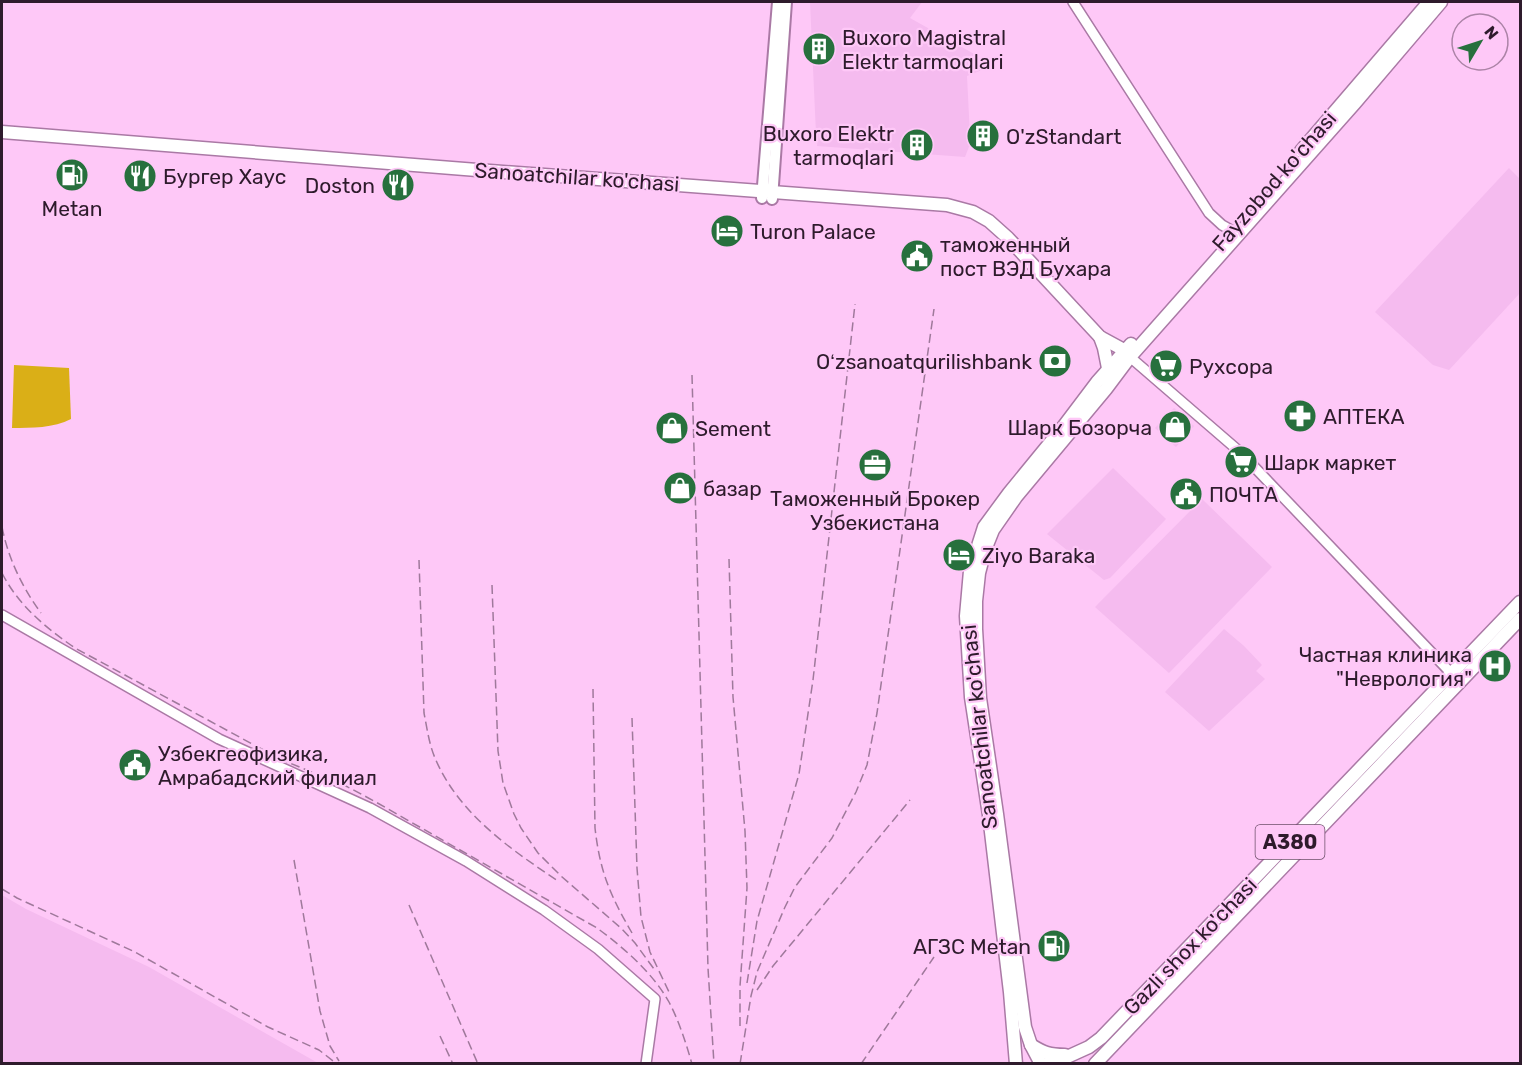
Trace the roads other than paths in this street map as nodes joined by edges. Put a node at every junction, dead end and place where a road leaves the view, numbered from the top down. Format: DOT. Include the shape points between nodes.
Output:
graph roads {
  1 [pos="778,2"];
  2 [pos="786,2"];
  3 [pos="1072,2"];
  4 [pos="1429,2"];
  5 [pos="1441,2"];
  6 [pos="2,134"];
  7 [pos="767,195"];
  8 [pos="1234,232"];
  9 [pos="1099,341"];
  10 [pos="1124,355"];
  11 [pos="1108,369"];
  12 [pos="1102,386"];
  13 [pos="1521,602"];
  14 [pos="2,615"];
  15 [pos="1521,619"];
  16 [pos="1450,673"];
  17 [pos="993,815"];
  18 [pos="1031,1044"];
  19 [pos="1075,1053"];
  20 [pos="646,1064"];
  21 [pos="1016,1064"];
  22 [pos="1041,1064"];
  23 [pos="1047,1064"];
  24 [pos="1095,1064"];
  1 -- 7 [label="main road"];
  2 -- 7 [label="main road"];
  3 -- 8 [label="street" via="1209,213"];
  4 -- 8 [label="main road, Fayzobod ko'chasi"];
  5 -- 8 [label="main road" via="1355,103"];
  6 -- 7 [label="main road, Sanoatchilar ko'chasi" via="133,149"];
  7 -- 9 [label="main road, Sanoatchilar ko'chasi" via="970,216 986,225"];
  8 -- 10 [label="main road, Fayzobod ko'chasi"];
  9 -- 10 [label="main road, Sanoatchilar ko'chasi"];
  9 -- 11 [label="main road"];
  9 -- 12 [label="main road"];
  10 -- 11 [label="main road"];
  10 -- 12 [label="main road, Sanoatchilar ko'chasi"];
  10 -- 16 [label="street" via="1240,452"];
  11 -- 12 [label="main road" via="1109,382"];
  12 -- 17 [label="main road, Sanoatchilar ko'chasi" via="993,530 979,573 977,664"];
  13 -- 16 [label="main road, Gazli shox ko'chasi / A380"];
  14 -- 20 [label="street" via="219,739 370,808 544,909 598,948 655,999"];
  15 -- 24 [label="main road, Gazli shox ko'chasi / A380"];
  16 -- 19 [label="main road, Gazli shox ko'chasi / A380" via="1101,1038"];
  17 -- 18 [label="main road" via="1025,1027"];
  17 -- 21 [label="main road, Sanoatchilar ko'chasi"];
  18 -- 19 [label="main road" via="1043,1053"];
  18 -- 22 [label="main road"];
  19 -- 23 [label="main road, Gazli shox ko'chasi / A380"];
}
